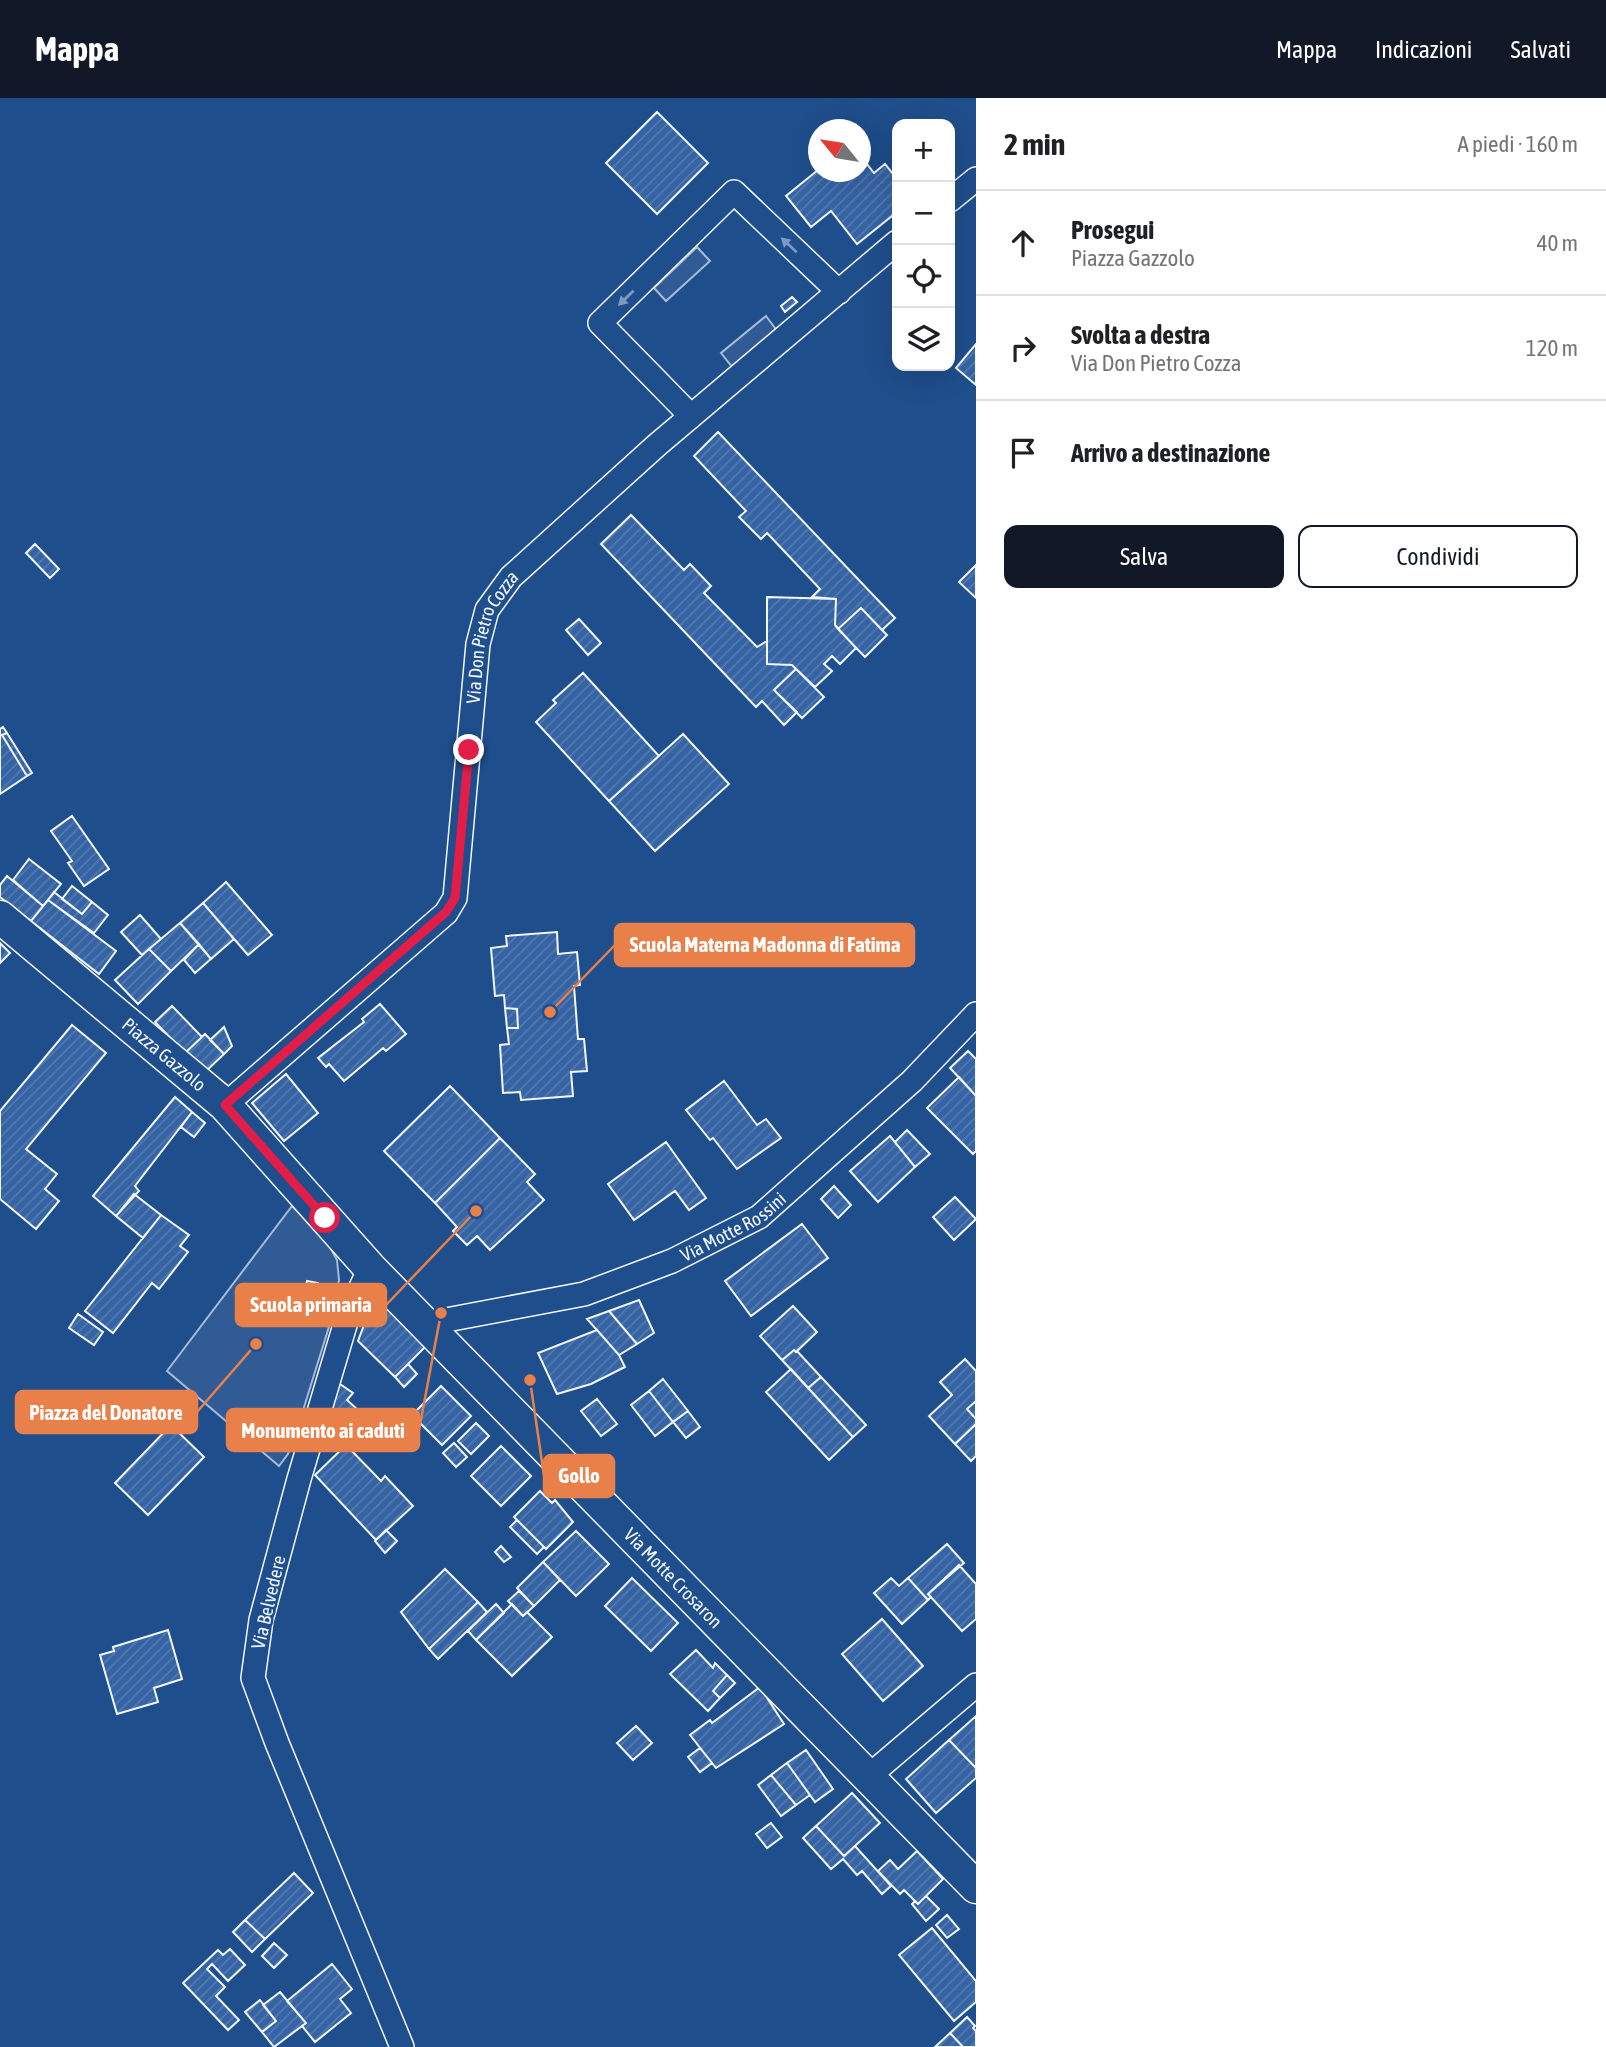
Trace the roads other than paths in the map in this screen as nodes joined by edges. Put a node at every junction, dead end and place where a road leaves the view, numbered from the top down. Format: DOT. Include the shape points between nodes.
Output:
graph roads {
  1 [pos="976,179"];
  2 [pos="955,196"];
  3 [pos="894,245"];
  4 [pos="839,292"];
  5 [pos="691,416"];
  6 [pos="0,917"];
  7 [pos="976,1014"];
  8 [pos="225,1105"];
  9 [pos="370,1268"];
  10 [pos="425,1324"];
  11 [pos="976,1685"];
  12 [pos="869,1776"];
  13 [pos="976,1887"];
  14 [pos="402,2047"];
  1 -- 2 [label="street"];
  3 -- 4 [label="street, Via Don Pietro Cozza"];
  4 -- 5 [label="street, Via Don Pietro Cozza"];
  4 -- 5 [label="street, one-way" via="734,192 600,323"];
  5 -- 8 [label="street, Via Don Pietro Cozza" via="511,577 487,610 478,644 455,898 446,912"];
  6 -- 8 [label="street, Piazza Gazzolo"];
  7 -- 10 [label="street, Via Motte Rossini" via="912,1081 760,1217 672,1261 584,1293"];
  8 -- 9 [label="street, Piazza Gazzolo"];
  9 -- 10 [label="street, Via Motte Crosaron"];
  9 -- 14 [label="street, Via Belvedere" via="348,1315 299,1479 261,1620 253,1678"];
  10 -- 12 [label="street, Via Motte Crosaron"];
  11 -- 12 [label="street"];
  12 -- 13 [label="street, Via Motte Crosaron"];
}
